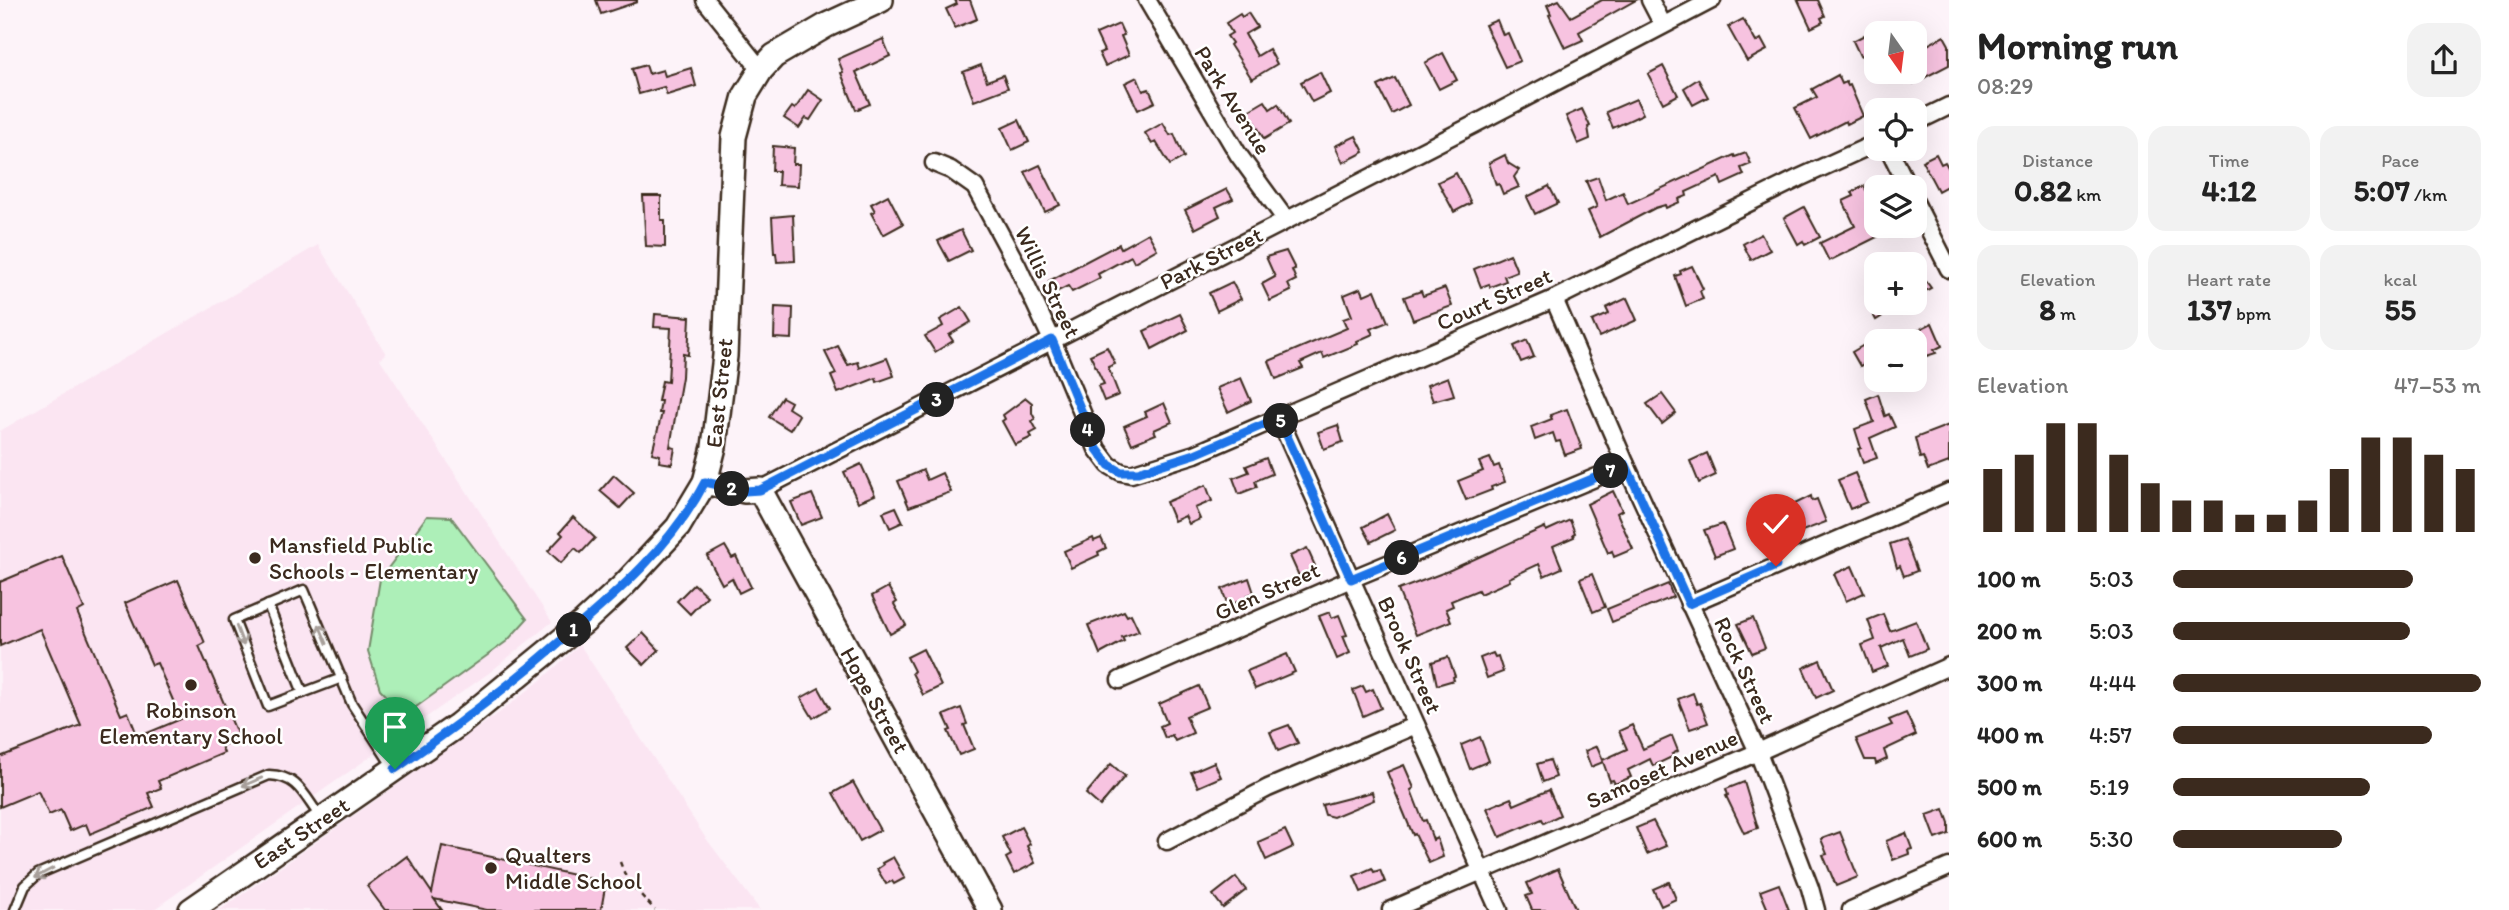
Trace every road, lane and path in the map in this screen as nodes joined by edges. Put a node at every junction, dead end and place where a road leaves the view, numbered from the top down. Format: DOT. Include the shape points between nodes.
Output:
graph roads {
  1 [pos="705,0"];
  2 [pos="881,0"];
  3 [pos="1147,0"];
  4 [pos="1650,0"];
  5 [pos="1713,0"];
  6 [pos="1663,25"];
  7 [pos="761,70"];
  8 [pos="1949,106"];
  9 [pos="1927,117"];
  10 [pos="1864,148"];
  11 [pos="934,163"];
  12 [pos="1286,220"];
  13 [pos="1927,226"];
  14 [pos="1949,269"];
  15 [pos="1554,299"];
  16 [pos="1052,340"];
  17 [pos="1279,418"];
  18 [pos="1626,465"];
  19 [pos="1121,472"];
  20 [pos="705,482"];
  21 [pos="760,490"];
  22 [pos="1949,492"];
  23 [pos="1351,579"];
  24 [pos="1689,604"];
  25 [pos="268,605"];
  26 [pos="1949,666"];
  27 [pos="342,678"];
  28 [pos="1120,680"];
  29 [pos="303,693"];
  30 [pos="1416,725"];
  31 [pos="1758,752"];
  32 [pos="395,769"];
  33 [pos="322,820"];
  34 [pos="1167,841"];
  35 [pos="621,862"];
  36 [pos="1949,867"];
  37 [pos="1482,873"];
  38 [pos="15,910"];
  39 [pos="191,910"];
  40 [pos="655,910"];
  41 [pos="990,910"];
  42 [pos="1391,910"];
  43 [pos="1499,910"];
  44 [pos="1816,910"];
  45 [pos="1851,910"];
  1 -- 7 [label="street"];
  2 -- 7 [label="main road, East Street" via="774,55"];
  3 -- 12 [label="street, Park Avenue" via="1238,153"];
  4 -- 6 [label="street"];
  5 -- 6 [label="street, Park Street"];
  6 -- 12 [label="street, Park Street"];
  7 -- 20 [label="main road, East Street" via="745,96 734,137 725,356"];
  8 -- 9 [label="street"];
  10 -- 15 [label="street, Court Street"];
  11 -- 16 [label="street, Willis Street" via="975,187"];
  12 -- 16 [label="street, Park Street"];
  13 -- 14 [label="street"];
  15 -- 17 [label="street, Court Street"];
  15 -- 18 [label="street, Rock Street"];
  16 -- 19 [label="street, Willis Street" via="1097,449"];
  16 -- 21 [label="street, Park Street"];
  17 -- 19 [label="street, Court Street" via="1195,454 1138,472"];
  17 -- 23 [label="street, Brook Street"];
  18 -- 23 [label="street, Glen Street"];
  18 -- 24 [label="street, Rock Street"];
  20 -- 21 [label="main road"];
  20 -- 32 [label="main road, East Street" via="678,527 622,587 509,685"];
  21 -- 41 [label="main road, Hope Street"];
  22 -- 24 [label="street"];
  23 -- 28 [label="street, Glen Street"];
  23 -- 30 [label="street, Brook Street"];
  24 -- 31 [label="street, Rock Street"];
  27 -- 25 [label="lane, one-way" via="304,590"];
  25 -- 29 [label="lane"];
  25 -- 29 [label="lane, one-way" via="234,620 268,706"];
  26 -- 31 [label="street, Samoset Avenue"];
  27 -- 29 [label="lane"];
  27 -- 32 [label="lane" via="352,704"];
  30 -- 34 [label="street" via="1268,788"];
  30 -- 37 [label="street, Brook Street"];
  31 -- 37 [label="street, Samoset Avenue"];
  31 -- 44 [label="street, Rock Street"];
  32 -- 33 [label="main road, East Street"];
  33 -- 38 [label="lane, one-way" via="294,781 269,775 38,874 24,886"];
  33 -- 39 [label="main road, East Street"];
  35 -- 40 [label="path" via="627,880"];
  36 -- 45 [label="street"];
  37 -- 42 [label="street, Samoset Avenue"];
  37 -- 43 [label="street, Brook Street"];
}
